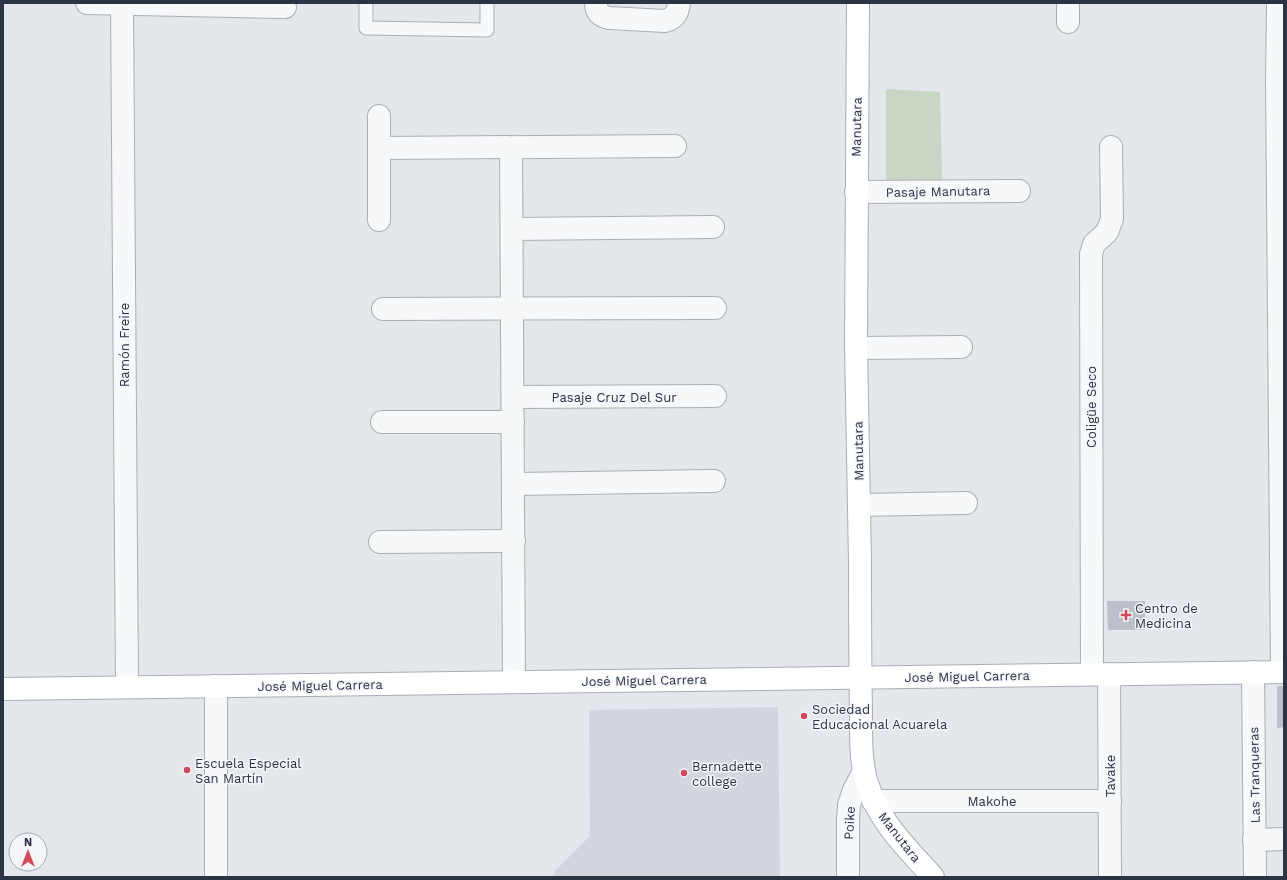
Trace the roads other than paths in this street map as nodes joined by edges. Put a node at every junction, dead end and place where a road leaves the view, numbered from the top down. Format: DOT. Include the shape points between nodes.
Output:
graph roads {
  1 [pos="87,3"];
  2 [pos="122,3"];
  3 [pos="366,3"];
  4 [pos="487,3"];
  5 [pos="596,3"];
  6 [pos="679,3"];
  7 [pos="858,3"];
  8 [pos="1278,3"];
  9 [pos="285,7"];
  10 [pos="378,116"];
  11 [pos="675,146"];
  12 [pos="1111,147"];
  13 [pos="379,148"];
  14 [pos="511,148"];
  15 [pos="1019,191"];
  16 [pos="856,192"];
  17 [pos="379,220"];
  18 [pos="713,227"];
  19 [pos="512,229"];
  20 [pos="714,308"];
  21 [pos="384,309"];
  22 [pos="512,309"];
  23 [pos="961,347"];
  24 [pos="856,348"];
  25 [pos="715,396"];
  26 [pos="513,397"];
  27 [pos="382,422"];
  28 [pos="513,422"];
  29 [pos="714,481"];
  30 [pos="513,484"];
  31 [pos="966,503"];
  32 [pos="859,505"];
  33 [pos="514,541"];
  34 [pos="380,542"];
  35 [pos="1253,672"];
  36 [pos="1283,672"];
  37 [pos="1101,674"];
  38 [pos="860,677"];
  39 [pos="514,682"];
  40 [pos="216,686"];
  41 [pos="127,687"];
  42 [pos="3,688"];
  43 [pos="864,771"];
  44 [pos="874,801"];
  45 [pos="1110,801"];
  46 [pos="1284,839"];
  47 [pos="1254,840"];
  48 [pos="216,877"];
  49 [pos="848,877"];
  50 [pos="933,877"];
  51 [pos="1110,877"];
  52 [pos="1255,877"];
  1 -- 2 [label="street"];
  2 -- 9 [label="street"];
  2 -- 41 [label="street, Ramón Freire"];
  3 -- 4 [label="lane" via="366,28 487,30"];
  5 -- 6 [label="street" via="596,8 603,17 665,21 675,16"];
  7 -- 16 [label="street, Manutara"];
  8 -- 36 [label="street"];
  10 -- 13 [label="street"];
  11 -- 14 [label="street"];
  12 -- 37 [label="street, Coligüe Seco" via="1112,219 1107,232 1094,244 1091,254"];
  13 -- 14 [label="street"];
  13 -- 17 [label="street"];
  14 -- 19 [label="street"];
  15 -- 16 [label="street, Pasaje Manutara"];
  16 -- 24 [label="street, Manutara"];
  18 -- 19 [label="street"];
  19 -- 22 [label="street"];
  20 -- 22 [label="street"];
  21 -- 22 [label="street"];
  22 -- 26 [label="street"];
  23 -- 24 [label="street"];
  24 -- 32 [label="street, Manutara"];
  25 -- 26 [label="street, Pasaje Cruz Del Sur"];
  26 -- 28 [label="street"];
  27 -- 28 [label="street"];
  28 -- 30 [label="street"];
  29 -- 30 [label="street"];
  30 -- 33 [label="street"];
  31 -- 32 [label="street"];
  32 -- 38 [label="street, Manutara"];
  33 -- 34 [label="street"];
  33 -- 39 [label="street"];
  35 -- 36 [label="street, José Miguel Carrera"];
  35 -- 37 [label="street, José Miguel Carrera"];
  35 -- 47 [label="street, Las Tranqueras"];
  37 -- 38 [label="street, José Miguel Carrera"];
  37 -- 45 [label="street, Tavake"];
  38 -- 39 [label="street, José Miguel Carrera"];
  38 -- 43 [label="street, Manutara"];
  39 -- 40 [label="street, José Miguel Carrera"];
  40 -- 41 [label="street, José Miguel Carrera"];
  40 -- 48 [label="street"];
  41 -- 42 [label="street, José Miguel Carrera"];
  43 -- 44 [label="street, Manutara"];
  43 -- 49 [label="street, Poike" via="849,805"];
  44 -- 45 [label="street, Makohe"];
  44 -- 50 [label="street, Manutara" via="891,830"];
  45 -- 51 [label="street, Tavake"];
  46 -- 47 [label="street"];
  47 -- 52 [label="street, Las Tranqueras"];
}
